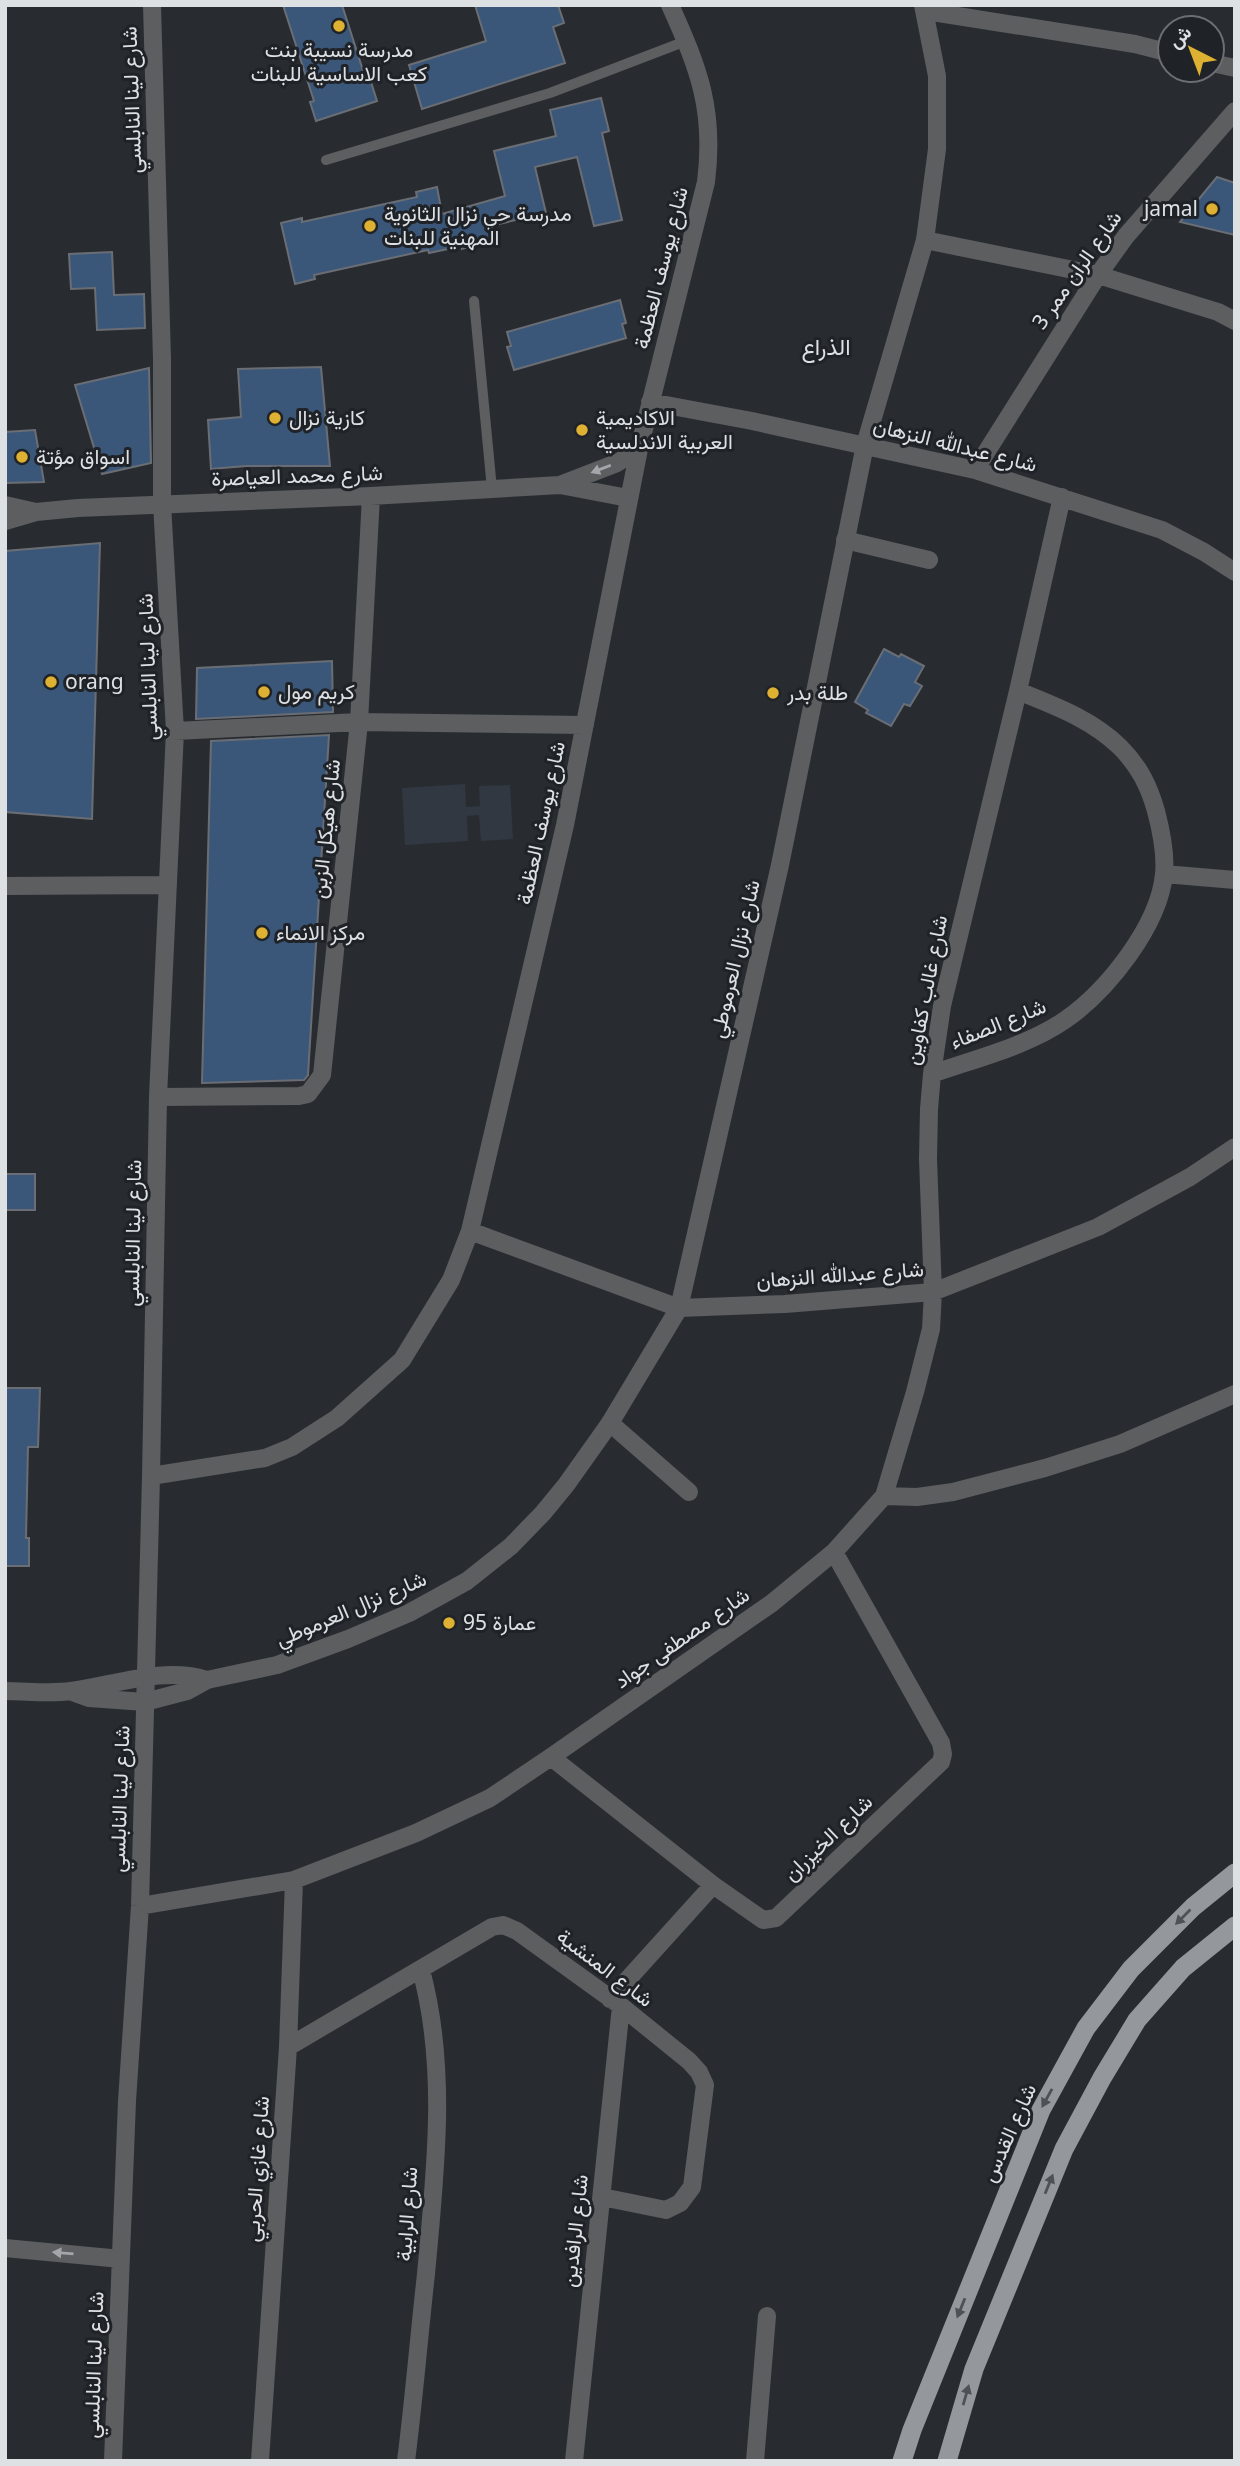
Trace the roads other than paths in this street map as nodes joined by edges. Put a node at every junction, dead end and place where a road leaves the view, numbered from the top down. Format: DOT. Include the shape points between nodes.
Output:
graph roads {
  1 [pos="152,5"];
  2 [pos="670,5"];
  3 [pos="924,8"];
  4 [pos="686,41"];
  5 [pos="1156,49"];
  6 [pos="1235,111"];
  7 [pos="326,160"];
  8 [pos="925,240"];
  9 [pos="1098,275"];
  10 [pos="474,301"];
  11 [pos="1235,321"];
  12 [pos="650,402"];
  13 [pos="865,445"];
  14 [pos="639,449"];
  15 [pos="975,470"];
  16 [pos="560,485"];
  17 [pos="492,489"];
  18 [pos="371,496"];
  19 [pos="1062,497"];
  20 [pos="628,498"];
  21 [pos="162,504"];
  22 [pos="5,505"];
  23 [pos="36,512"];
  24 [pos="5,521"];
  25 [pos="845,540"];
  26 [pos="929,560"];
  27 [pos="1235,572"];
  28 [pos="1018,691"];
  29 [pos="359,722"];
  30 [pos="585,725"];
  31 [pos="175,732"];
  32 [pos="1164,874"];
  33 [pos="1235,880"];
  34 [pos="168,885"];
  35 [pos="5,886"];
  36 [pos="932,1074"];
  37 [pos="158,1097"];
  38 [pos="1235,1147"];
  39 [pos="470,1231"];
  40 [pos="933,1292"];
  41 [pos="679,1308"];
  42 [pos="1235,1394"];
  43 [pos="610,1423"];
  44 [pos="151,1476"];
  45 [pos="689,1492"];
  46 [pos="884,1496"];
  47 [pos="834,1552"];
  48 [pos="146,1677"];
  49 [pos="207,1680"];
  50 [pos="5,1691"];
  51 [pos="70,1691"];
  52 [pos="145,1702"];
  53 [pos="551,1758"];
  54 [pos="1235,1873"];
  55 [pos="294,1880"];
  56 [pos="713,1885"];
  57 [pos="140,1906"];
  58 [pos="1235,1926"];
  59 [pos="421,1970"];
  60 [pos="615,2002"];
  61 [pos="288,2047"];
  62 [pos="602,2197"];
  63 [pos="5,2248"];
  64 [pos="121,2259"];
  65 [pos="766,2316"];
  66 [pos="113,2461"];
  67 [pos="260,2461"];
  68 [pos="407,2461"];
  69 [pos="574,2461"];
  70 [pos="755,2461"];
  71 [pos="902,2461"];
  72 [pos="947,2461"];
  1 -- 21 [label="street, شارع لينا النابلسي"];
  2 -- 4 [label="street, شارع يوسف العظمة"];
  3 -- 5 [label="street"];
  3 -- 8 [label="street, شارع نزال العرموطي" via="937,76 937,149"];
  4 -- 7 [label="lane" via="550,93"];
  4 -- 12 [label="street, شارع يوسف العظمة" via="701,79 710,152"];
  6 -- 9 [label="street, شارع الران ممر 3" via="1143,215"];
  8 -- 9 [label="street"];
  8 -- 13 [label="street, شارع نزال العرموطي"];
  9 -- 11 [label="street"];
  9 -- 15 [label="street, شارع الران ممر 3"];
  10 -- 17 [label="lane"];
  12 -- 13 [label="street, شارع عبدالله النزهان"];
  12 -- 14 [label="street, شارع يوسف العظمة"];
  13 -- 15 [label="street, شارع عبدالله النزهان"];
  13 -- 25 [label="street, شارع نزال العرموطي"];
  14 -- 16 [label="street, شارع محمد العياصرة, one-way"];
  14 -- 20 [label="street, شارع يوسف العظمة"];
  15 -- 19 [label="street, شارع عبدالله النزهان"];
  16 -- 17 [label="street, شارع محمد العياصرة"];
  16 -- 20 [label="street, شارع محمد العياصرة"];
  17 -- 18 [label="street, شارع محمد العياصرة"];
  18 -- 21 [label="street, شارع محمد العياصرة"];
  18 -- 29 [label="street, شارع هيكل الزبن"];
  19 -- 27 [label="street, شارع عبدالله النزهان" via="1162,530"];
  19 -- 28 [label="street, شارع غالب كفاوين"];
  20 -- 30 [label="street, شارع يوسف العظمة"];
  21 -- 23 [label="street, شارع محمد العياصرة"];
  21 -- 31 [label="street, شارع لينا النابلسي"];
  22 -- 23 [label="street, شارع محمد العياصرة"];
  23 -- 24 [label="street, شارع محمد العياصرة"];
  25 -- 26 [label="street"];
  25 -- 41 [label="street, شارع نزال العرموطي" via="780,865"];
  28 -- 32 [label="street, شارع الصفاء" via="1090,723 1139,768 1161,830"];
  28 -- 36 [label="street, شارع غالب كفاوين" via="942,1006"];
  29 -- 30 [label="street"];
  29 -- 31 [label="street"];
  29 -- 37 [label="street, شارع هيكل الزبن" via="322,1075 308,1094 299,1096"];
  30 -- 39 [label="street, شارع يوسف العظمة"];
  31 -- 34 [label="street, شارع لينا النابلسي"];
  32 -- 33 [label="street"];
  32 -- 36 [label="street, شارع الصفاء" via="1133,952 1078,1011 1023,1041"];
  34 -- 35 [label="street"];
  34 -- 37 [label="street, شارع لينا النابلسي"];
  36 -- 40 [label="street, شارع غالب كفاوين" via="928,1159"];
  37 -- 44 [label="street, شارع لينا النابلسي"];
  38 -- 40 [label="street, شارع عبدالله النزهان" via="1098,1227"];
  39 -- 41 [label="street, شارع عبدالله النزهان"];
  39 -- 44 [label="street, شارع يوسف العظمة" via="451,1280 402,1360 337,1418 265,1458"];
  40 -- 41 [label="street, شارع عبدالله النزهان"];
  40 -- 46 [label="street, شارع غالب كفاوين" via="931,1329"];
  41 -- 43 [label="street, شارع نزال العرموطي"];
  42 -- 46 [label="street" via="1120,1444 1045,1468 953,1492"];
  43 -- 45 [label="street"];
  43 -- 49 [label="street, شارع نزال العرموطي" via="543,1513 467,1581 409,1614 329,1646 277,1665"];
  44 -- 48 [label="street, شارع لينا النابلسي"];
  46 -- 47 [label="street, شارع مصطفى جواد"];
  47 -- 53 [label="street, شارع مصطفى جواد" via="772,1602"];
  47 -- 56 [label="street, شارع الخيزران" via="941,1743 941,1762 776,1918 763,1920"];
  48 -- 49 [label="street, شارع نزال العرموطي"];
  48 -- 51 [label="street, شارع نزال العرموطي"];
  48 -- 52 [label="street, شارع لينا النابلسي"];
  49 -- 52 [label="street, شارع نزال العرموطي" via="187,1691"];
  50 -- 51 [label="street, شارع نزال العرموطي"];
  51 -- 52 [label="street, شارع نزال العرموطي" via="89,1698"];
  52 -- 57 [label="street, شارع لينا النابلسي"];
  53 -- 55 [label="street, شارع مصطفى جواد" via="490,1798 416,1833"];
  53 -- 56 [label="street, شارع الخيزران"];
  54 -- 71 [label="highway, شارع القدس, one-way" via="1193,1907 1131,1969 1086,2028 1041,2110"];
  55 -- 57 [label="street, شارع مصطفى جواد"];
  55 -- 61 [label="street, شارع غازي الحربي"];
  56 -- 60 [label="street"];
  57 -- 64 [label="street, شارع لينا النابلسي"];
  72 -- 58 [label="highway, one-way" via="974,2369 1063,2149 1138,2020 1183,1968"];
  59 -- 60 [label="street, شارع المنشية" via="492,1927 503,1925"];
  59 -- 61 [label="street, شارع المنشية"];
  59 -- 68 [label="street, شارع الرابية" via="436,2051 437,2117"];
  60 -- 62 [label="street, شارع الرافدين"];
  60 -- 62 [label="street, شارع المنشية" via="689,2062 705,2085 692,2188 680,2203 666,2210"];
  61 -- 67 [label="street, شارع غازي الحربي"];
  62 -- 69 [label="street, شارع الرافدين"];
  64 -- 63 [label="street, one-way"];
  64 -- 66 [label="street, شارع لينا النابلسي"];
  65 -- 70 [label="street"];
}
